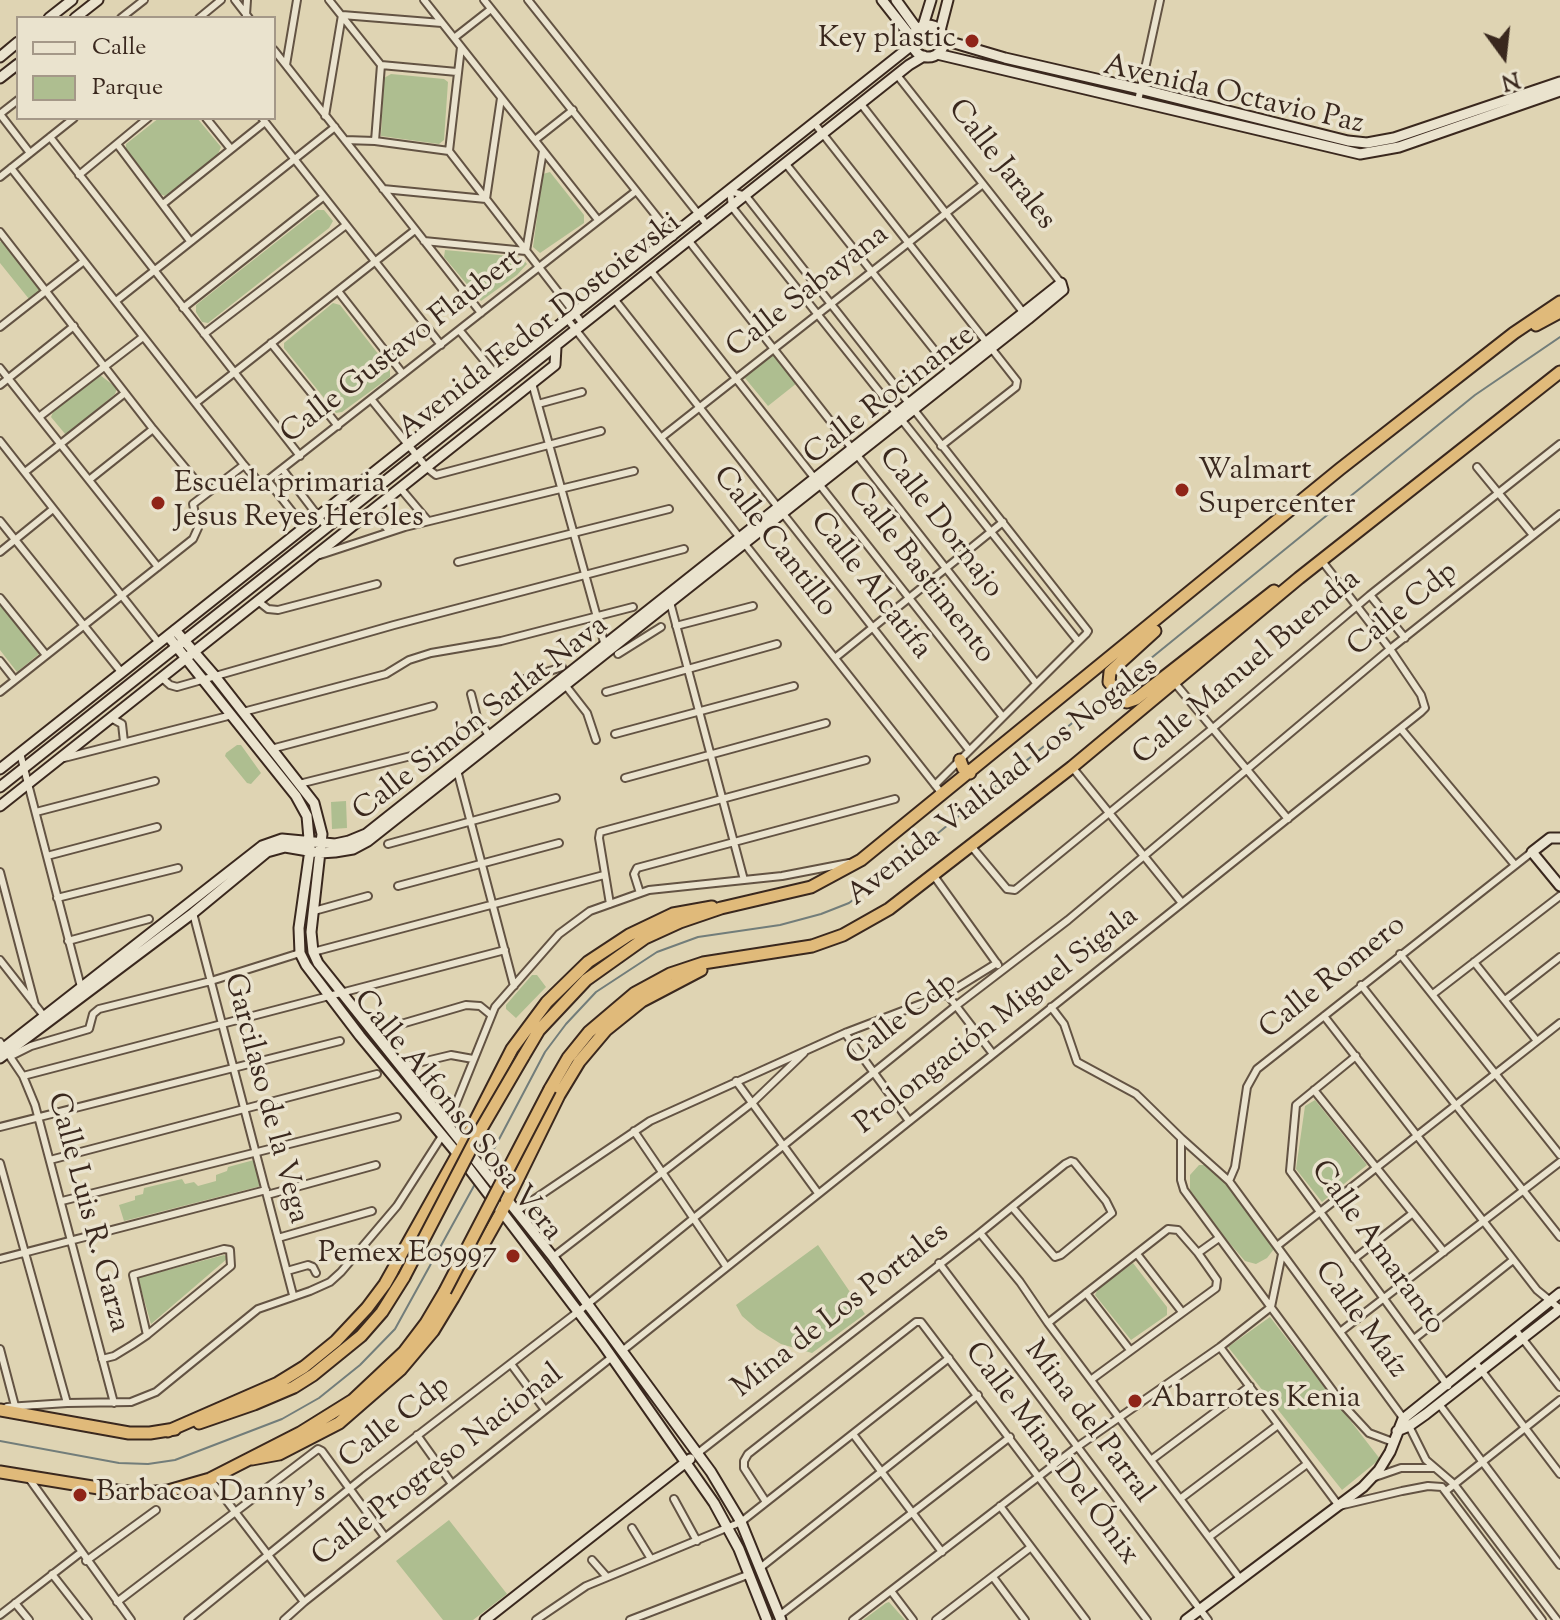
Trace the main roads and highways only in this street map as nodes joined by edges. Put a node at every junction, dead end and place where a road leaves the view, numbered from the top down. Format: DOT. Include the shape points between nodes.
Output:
graph roads {
  1 [pos="72,0"];
  2 [pos="98,0"];
  3 [pos="882,0"];
  4 [pos="896,0"];
  5 [pos="931,0"];
  6 [pos="948,0"];
  7 [pos="52,16"];
  8 [pos="78,16"];
  9 [pos="916,34"];
  10 [pos="942,36"];
  11 [pos="16,44"];
  12 [pos="937,54"];
  13 [pos="924,56"];
  14 [pos="0,57"];
  15 [pos="16,66"];
  16 [pos="0,78"];
  17 [pos="1560,82"];
  18 [pos="1560,91"];
  19 [pos="1062,285"];
  20 [pos="1560,302"];
  21 [pos="1560,312"];
  22 [pos="1514,333"];
  23 [pos="556,347"];
  24 [pos="1560,372"];
  25 [pos="743,539"];
  26 [pos="1256,540"];
  27 [pos="1299,578"];
  28 [pos="669,599"];
  29 [pos="172,633"];
  30 [pos="181,644"];
  31 [pos="606,648"];
  32 [pos="190,655"];
  33 [pos="492,739"];
  34 [pos="960,760"];
  35 [pos="0,769"];
  36 [pos="970,773"];
  37 [pos="0,787"];
  38 [pos="0,806"];
  39 [pos="1560,838"];
  40 [pos="316,846"];
  41 [pos="1556,872"];
  42 [pos="1560,886"];
  43 [pos="721,908"];
  44 [pos="720,960"];
  45 [pos="4,1051"];
  46 [pos="462,1151"];
  47 [pos="507,1198"];
  48 [pos="502,1211"];
  49 [pos="545,1247"];
  50 [pos="535,1254"];
  51 [pos="1560,1293"];
  52 [pos="1560,1309"];
  53 [pos="1450,1388"];
  54 [pos="0,1409"];
  55 [pos="1406,1423"];
  56 [pos="168,1431"];
  57 [pos="698,1453"];
  58 [pos="252,1459"];
  59 [pos="685,1462"];
  60 [pos="0,1472"];
  61 [pos="780,1618"];
  62 [pos="485,1620"];
  63 [pos="767,1620"];
  64 [pos="1186,1620"];
  1 -- 7 [label="main road"];
  2 -- 8 [label="main road"];
  3 -- 9 [label="main road"];
  4 -- 9 [label="main road"];
  5 -- 9 [label="main road"];
  6 -- 10 [label="main road"];
  9 -- 10 [label="main road" via="932,26"];
  9 -- 13 [label="main road" via="917,52"];
  9 -- 29 [label="main road, Avenida Fedor Dostoievski" via="815,124"];
  10 -- 12 [label="main road"];
  10 -- 17 [label="main road, Avenida Octavio Paz" via="1005,58 1367,143"];
  11 -- 14 [label="main road"];
  12 -- 13 [label="main road"];
  12 -- 18 [label="main road, Avenida Octavio Paz" via="1360,154 1399,147"];
  13 -- 23 [label="main road, Avenida Fedor Dostoievski"];
  15 -- 16 [label="main road"];
  19 -- 25 [label="main road, Calle Rocinante"];
  20 -- 22 [label="highway, Avenida Vialidad Los Nogales"];
  21 -- 22 [label="highway"];
  22 -- 26 [label="highway, Avenida Vialidad Los Nogales"];
  23 -- 30 [label="main road, Avenida Fedor Dostoievski"];
  23 -- 32 [label="main road" via="555,365"];
  24 -- 27 [label="highway, Avenida Vialidad Los Nogales"];
  25 -- 28 [label="main road, Calle Simón Sarlat Nava"];
  26 -- 27 [label="highway" via="1114,667 1109,682 1125,701 1136,699 1256,603"];
  26 -- 36 [label="highway, Avenida Vialidad Los Nogales"];
  27 -- 44 [label="highway, Avenida Vialidad Los Nogales" via="1072,767 889,909 843,935 792,951"];
  28 -- 31 [label="main road, Calle Simón Sarlat Nava"];
  28 -- 31 [label="main road, Calle Simón Sarlat Nava" via="627,643"];
  29 -- 30 [label="main road"];
  29 -- 35 [label="main road, Avenida Fedor Dostoievski"];
  30 -- 32 [label="main road"];
  30 -- 37 [label="main road, Avenida Fedor Dostoievski"];
  31 -- 33 [label="main road, Calle Simón Sarlat Nava" via="544,692"];
  31 -- 33 [label="main road, Calle Simón Sarlat Nava" via="566,686"];
  32 -- 38 [label="main road"];
  32 -- 40 [label="main road" via="201,679 301,805"];
  32 -- 40 [label="main road" via="214,675 314,803 319,816"];
  33 -- 40 [label="main road, Calle Simón Sarlat Nava" via="366,834"];
  33 -- 40 [label="main road, Calle Simón Sarlat Nava" via="368,841 353,849"];
  34 -- 36 [label="highway"];
  36 -- 43 [label="highway, Avenida Vialidad Los Nogales" via="861,860 811,887"];
  39 -- 41 [label="main road" via="1550,838 1532,852"];
  40 -- 45 [label="main road, Calle Simón Sarlat Nava" via="267,852"];
  40 -- 45 [label="main road, Calle Simón Sarlat Nava" via="282,839 243,858"];
  40 -- 46 [label="main road, Calle Alfonso Sosa Vera" via="311,932 318,963"];
  40 -- 46 [label="main road, Calle Alfonso Sosa Vera" via="299,928 300,953 442,1136"];
  41 -- 42 [label="main road"];
  43 -- 46 [label="highway" via="694,908 652,922 565,982 512,1049"];
  43 -- 56 [label="highway, Avenida Vialidad Los Nogales, bridge" via="645,938 612,959 539,1030 404,1277 361,1336 294,1387"];
  44 -- 47 [label="highway" via="642,1001 606,1030 559,1095"];
  44 -- 58 [label="highway, Avenida Vialidad Los Nogales, bridge" via="670,974 635,993 589,1032 550,1089 426,1323 382,1375 331,1415"];
  46 -- 47 [label="main road, Calle Alfonso Sosa Vera, bridge"];
  46 -- 48 [label="main road, Calle Alfonso Sosa Vera, bridge"];
  46 -- 56 [label="highway" via="385,1284 336,1341 278,1383"];
  47 -- 48 [label="highway"];
  47 -- 49 [label="main road, Calle Alfonso Sosa Vera"];
  48 -- 50 [label="main road, Calle Alfonso Sosa Vera"];
  48 -- 58 [label="highway" via="433,1331 401,1369 339,1423 279,1454"];
  49 -- 50 [label="main road"];
  49 -- 57 [label="main road, Calle Alfonso Sosa Vera"];
  50 -- 59 [label="main road, Calle Alfonso Sosa Vera"];
  51 -- 53 [label="main road"];
  52 -- 53 [label="main road" via="1482,1371"];
  53 -- 55 [label="main road"];
  53 -- 55 [label="main road" via="1439,1404"];
  54 -- 56 [label="highway, Avenida Vialidad Los Nogales" via="129,1433"];
  55 -- 64 [label="main road" via="1372,1478"];
  57 -- 59 [label="main road"];
  57 -- 61 [label="main road, Calle Alfonso Sosa Vera" via="741,1522"];
  58 -- 60 [label="highway, Avenida Vialidad Los Nogales" via="210,1479 143,1493"];
  59 -- 62 [label="main road"];
  59 -- 63 [label="main road, Calle Alfonso Sosa Vera" via="728,1528"];
}
